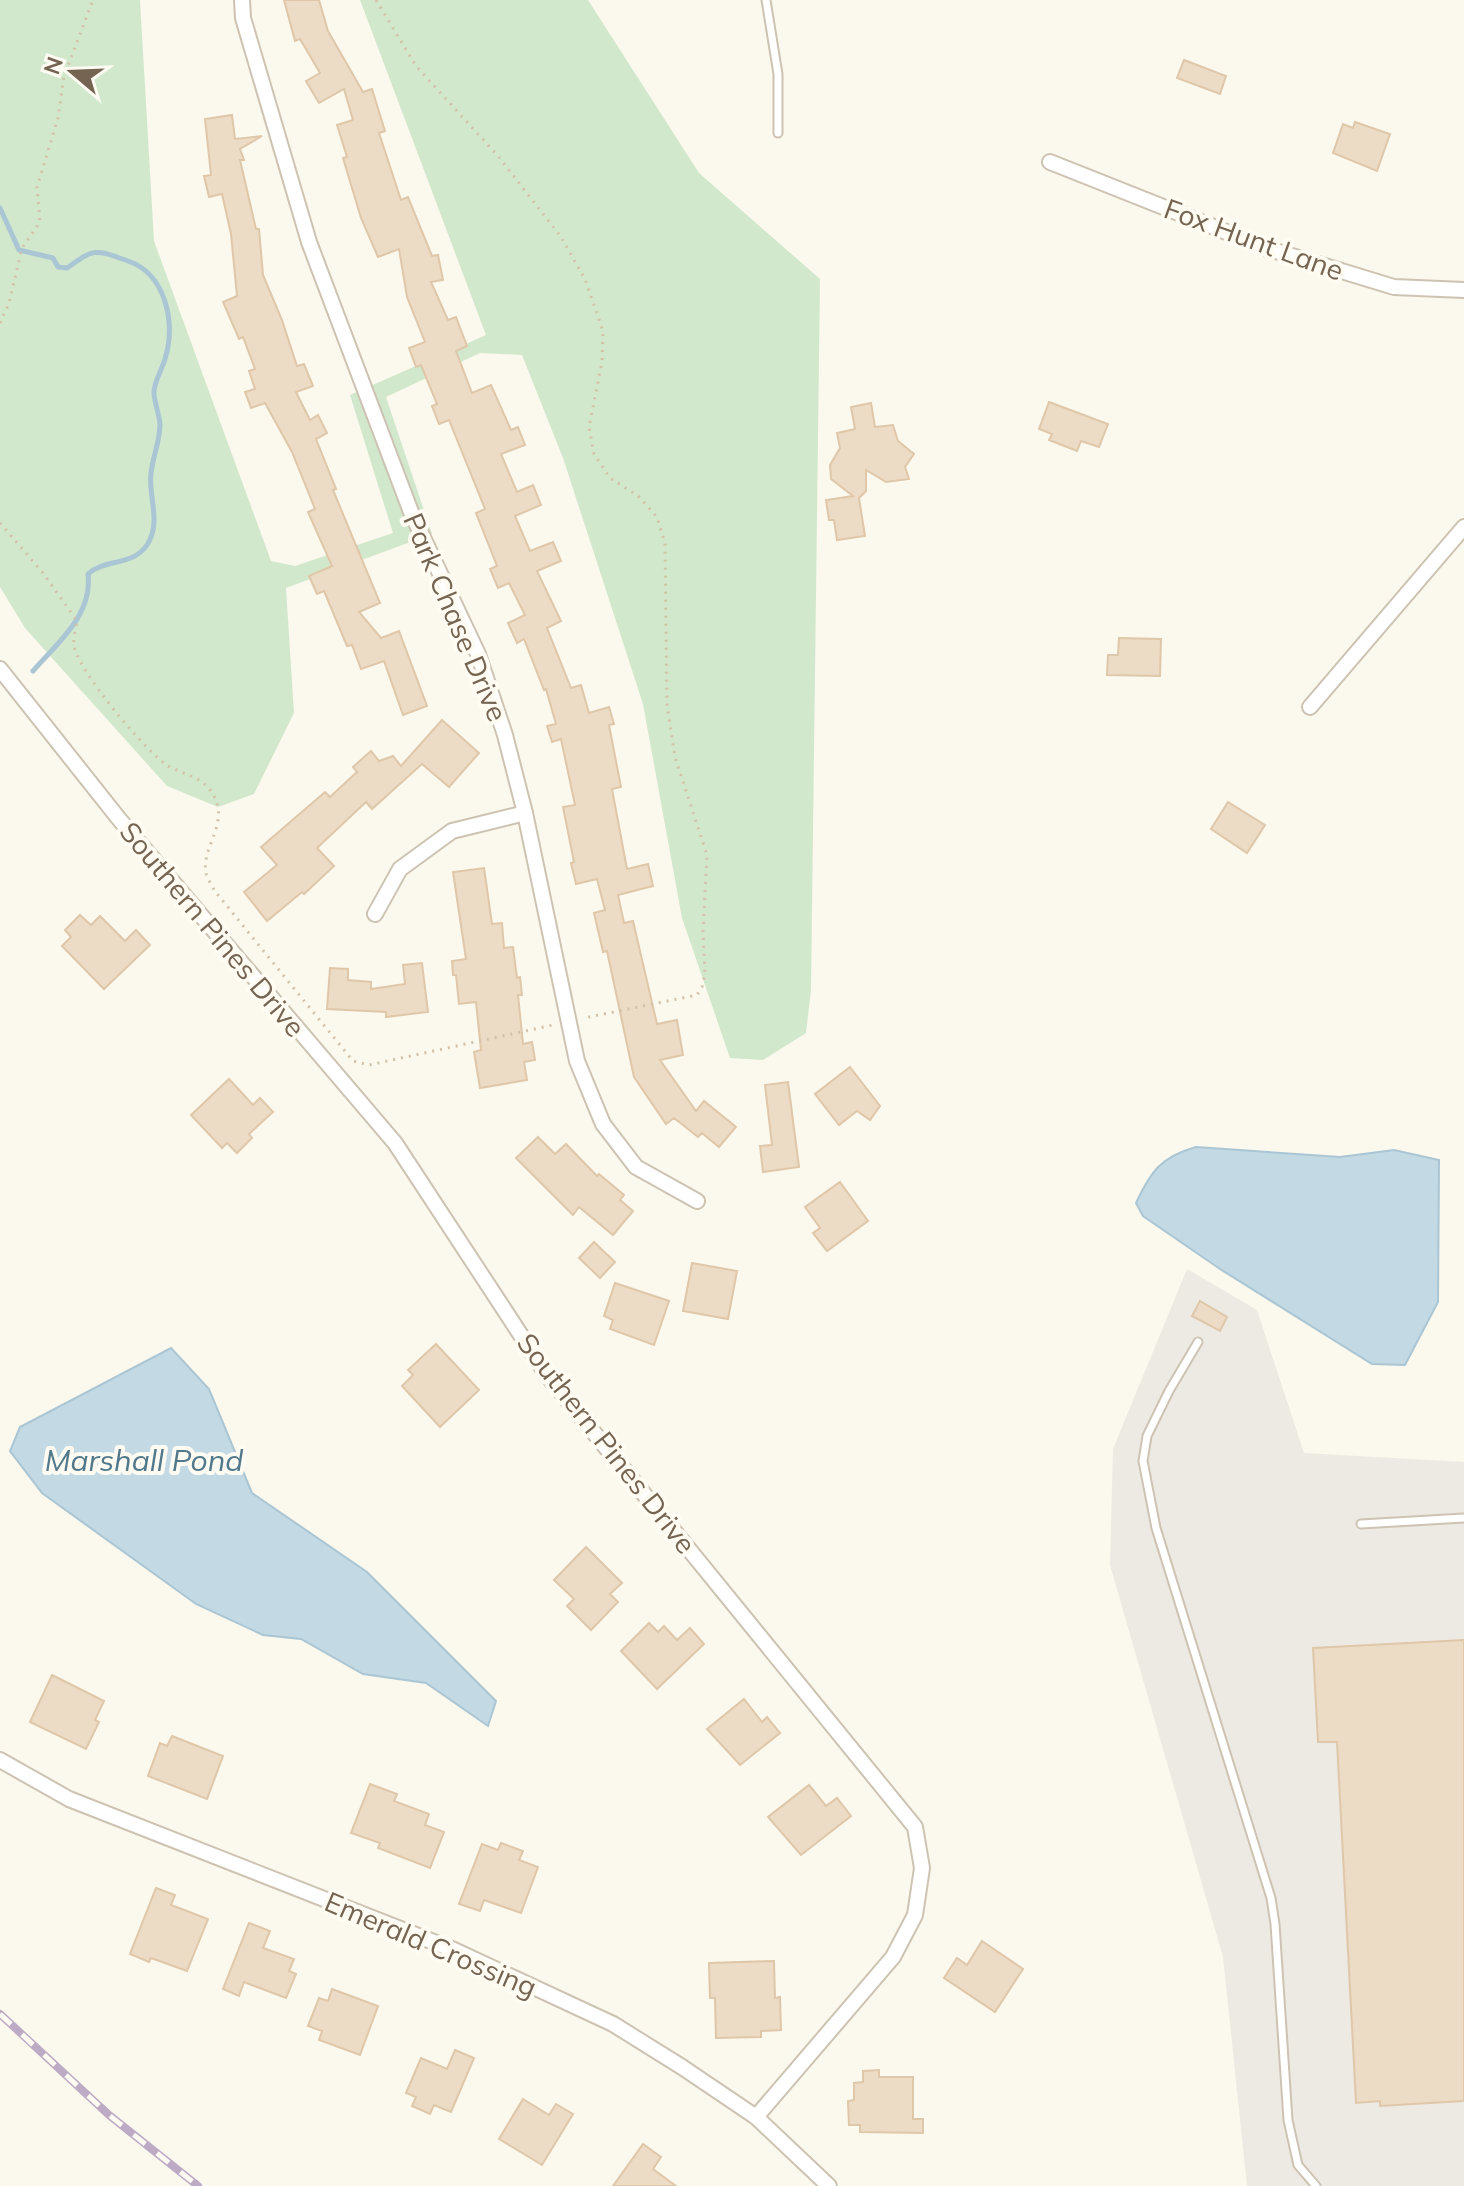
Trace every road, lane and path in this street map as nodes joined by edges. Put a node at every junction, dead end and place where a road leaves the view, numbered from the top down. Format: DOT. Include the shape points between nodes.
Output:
graph roads {
  1 [pos="93,0"];
  2 [pos="242,0"];
  3 [pos="376,0"];
  4 [pos="766,0"];
  5 [pos="778,133"];
  6 [pos="1050,162"];
  7 [pos="1464,290"];
  8 [pos="0,323"];
  9 [pos="0,523"];
  10 [pos="1464,527"];
  11 [pos="0,669"];
  12 [pos="1310,707"];
  13 [pos="525,813"];
  14 [pos="375,914"];
  15 [pos="568,1021"];
  16 [pos="697,1201"];
  17 [pos="1198,1342"];
  18 [pos="1464,1518"];
  19 [pos="1361,1524"];
  20 [pos="0,1760"];
  21 [pos="756,2117"];
  22 [pos="829,2186"];
  23 [pos="1316,2186"];
  1 -- 8 [label="path" via="64,76 58,118 37,187 40,222 22,248"];
  2 -- 13 [label="street, Park Chase Drive" via="309,242 411,512 478,654"];
  3 -- 15 [label="path" via="416,66 498,156 561,237 585,279 603,331 589,427 594,454 610,478 638,496 657,517 665,543 667,705 675,757 707,855 705,974 697,995"];
  4 -- 5 [label="lane" via="778,74"];
  6 -- 7 [label="street, Fox Hunt Lane" via="1269,249 1394,287"];
  9 -- 15 [label="path" via="77,621 74,646 80,661 132,731 149,751 205,783 215,797 219,821 206,872 214,890 353,1061 369,1065"];
  10 -- 12 [label="street"];
  11 -- 21 [label="street, Southern Pines Drive" via="119,819 395,1143 547,1375 915,1827 922,1868 915,1915 893,1957"];
  13 -- 14 [label="street" via="452,831 400,869"];
  13 -- 15 [label="street, Park Chase Drive"];
  15 -- 16 [label="street, Park Chase Drive" via="577,1061 603,1124 636,1167"];
  17 -- 23 [label="lane" via="1147,1436 1143,1461 1156,1528 1271,1898 1290,2135 1298,2165"];
  18 -- 19 [label="lane"];
  20 -- 21 [label="street, Emerald Crossing" via="69,1799 454,1950 556,1996 636,2038"];
  21 -- 22 [label="street, Emerald Crossing"];
}
